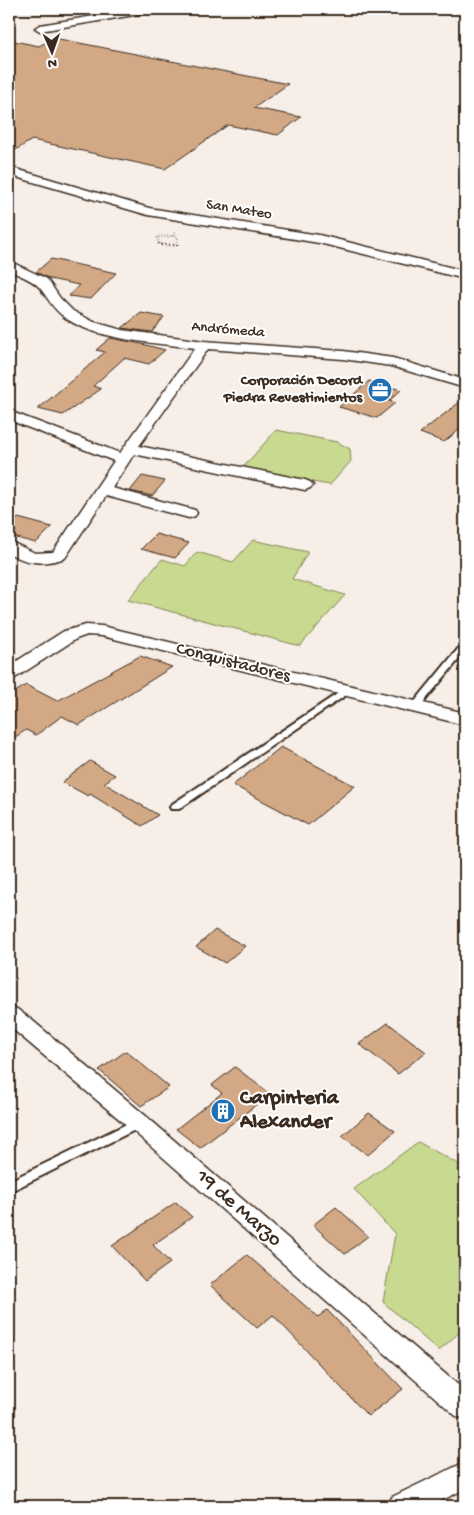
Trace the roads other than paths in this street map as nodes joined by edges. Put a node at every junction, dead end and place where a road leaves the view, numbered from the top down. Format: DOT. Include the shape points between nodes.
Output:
graph roads {
  1 [pos="152,9"];
  2 [pos="40,28"];
  3 [pos="9,171"];
  4 [pos="9,265"];
  5 [pos="465,275"];
  6 [pos="204,345"];
  7 [pos="465,384"];
  8 [pos="9,415"];
  9 [pos="126,454"];
  10 [pos="305,485"];
  11 [pos="103,490"];
  12 [pos="189,513"];
  13 [pos="9,546"];
  14 [pos="465,646"];
  15 [pos="9,674"];
  16 [pos="346,690"];
  17 [pos="415,707"];
  18 [pos="465,720"];
  19 [pos="175,806"];
  20 [pos="9,1015"];
  21 [pos="139,1123"];
  22 [pos="9,1188"];
  23 [pos="465,1407"];
  24 [pos="465,1475"];
  25 [pos="402,1506"];
  1 -- 2 [label="street"];
  3 -- 5 [label="street, San Mateo" via="151,212 319,239"];
  4 -- 6 [label="street, Andrómeda" via="42,282 68,314 89,325 121,334"];
  6 -- 7 [label="street, Andrómeda" via="343,355 392,362"];
  6 -- 9 [label="street"];
  8 -- 9 [label="street"];
  9 -- 10 [label="street"];
  9 -- 11 [label="street"];
  11 -- 12 [label="street"];
  11 -- 13 [label="street" via="59,555 40,560 25,557"];
  14 -- 17 [label="lane"];
  15 -- 16 [label="street, Conquistadores" via="70,635 86,630 102,631"];
  16 -- 17 [label="street, Conquistadores"];
  16 -- 19 [label="lane"];
  17 -- 18 [label="street, Conquistadores"];
  20 -- 21 [label="street, 19 de Marzo"];
  21 -- 22 [label="lane"];
  21 -- 23 [label="street, 19 de Marzo"];
  24 -- 25 [label="street"];
}
